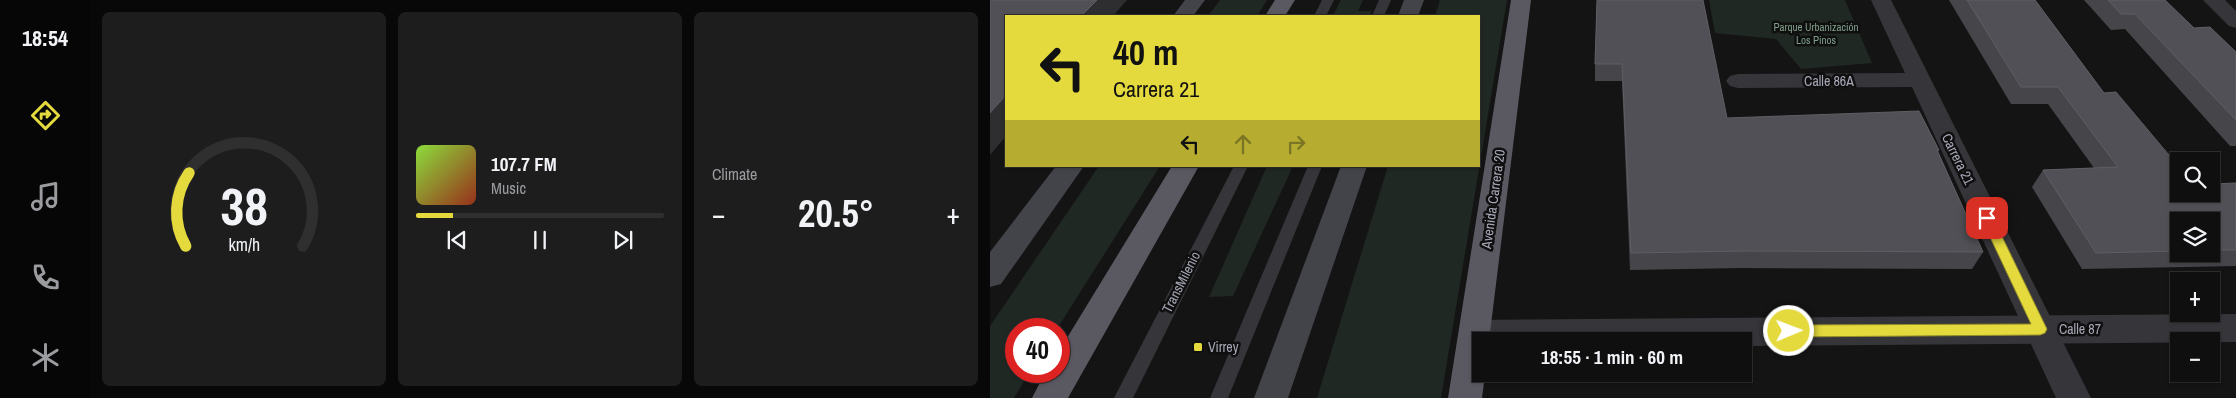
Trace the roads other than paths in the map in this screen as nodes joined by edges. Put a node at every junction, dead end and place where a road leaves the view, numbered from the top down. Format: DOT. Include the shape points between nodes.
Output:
graph roads {
  1 [pos="1195,0"];
  2 [pos="1284,0"];
  3 [pos="1328,0"];
  4 [pos="1385,0"];
  5 [pos="1414,0"];
  6 [pos="1521,0"];
  7 [pos="1881,0"];
  8 [pos="2213,0"];
  9 [pos="1184,15"];
  10 [pos="1276,15"];
  11 [pos="1320,15"];
  12 [pos="1378,15"];
  13 [pos="1408,15"];
  14 [pos="2234,18"];
  15 [pos="1920,80"];
  16 [pos="1738,81"];
  17 [pos="1070,167"];
  18 [pos="1185,167"];
  19 [pos="1240,167"];
  20 [pos="1315,167"];
  21 [pos="1354,167"];
  22 [pos="990,275"];
  23 [pos="2236,328"];
  24 [pos="2040,329"];
  25 [pos="1474,332"];
  26 [pos="1700,332"];
  27 [pos="1472,348"];
  28 [pos="1049,398"];
  29 [pos="1123,398"];
  30 [pos="1219,398"];
  31 [pos="1271,398"];
  32 [pos="1465,398"];
  33 [pos="2074,398"];
  1 -- 9 [label="main road"];
  2 -- 10 [label="highway"];
  3 -- 11 [label="lane"];
  4 -- 12 [label="lane"];
  5 -- 13 [label="main road"];
  6 -- 25 [label="highway, Avenida Carrera 20"];
  7 -- 15 [label="street, Carrera 21"];
  8 -- 14 [label="street"];
  15 -- 16 [label="street, Calle 86A"];
  15 -- 24 [label="street, Carrera 21"];
  17 -- 22 [label="main road"];
  18 -- 28 [label="highway"];
  19 -- 29 [label="lane, TransMilenio"];
  20 -- 30 [label="lane"];
  21 -- 31 [label="main road"];
  23 -- 24 [label="street, Calle 87"];
  24 -- 26 [label="street, Calle 87"];
  24 -- 33 [label="street, Carrera 21"];
  27 -- 32 [label="highway, Avenida Carrera 20"];
}
